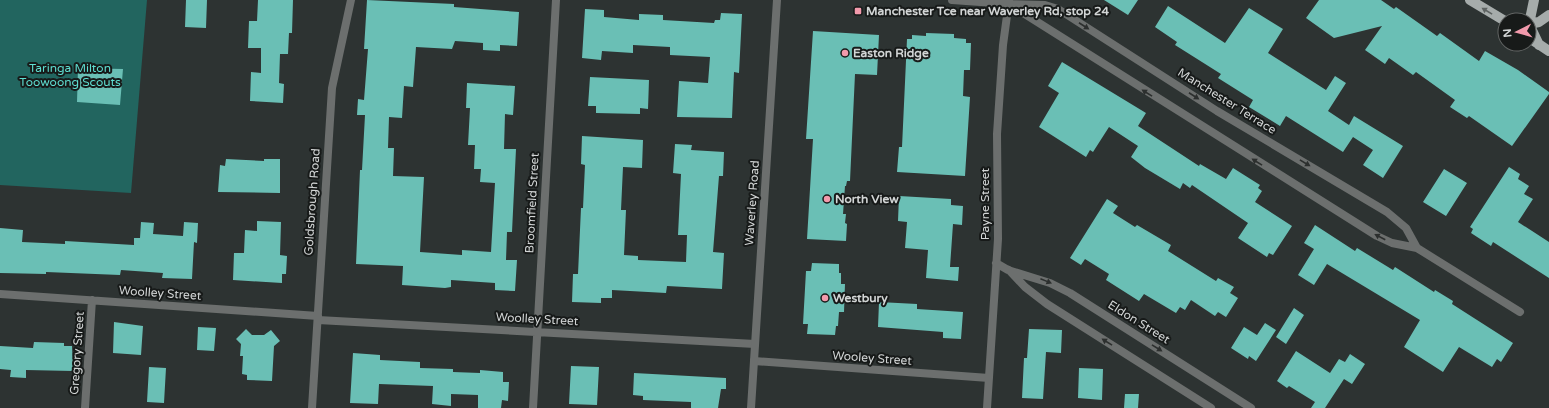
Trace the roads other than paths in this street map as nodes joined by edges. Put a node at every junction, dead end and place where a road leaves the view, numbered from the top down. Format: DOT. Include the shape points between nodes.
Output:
graph roads {
  1 [pos="351,0"];
  2 [pos="556,0"];
  3 [pos="777,0"];
  4 [pos="952,0"];
  5 [pos="1470,0"];
  6 [pos="1534,0"];
  7 [pos="1009,2"];
  8 [pos="1533,12"];
  9 [pos="1549,15"];
  10 [pos="1497,16"];
  11 [pos="1537,19"];
  12 [pos="1537,37"];
  13 [pos="1539,45"];
  14 [pos="1549,52"];
  15 [pos="1417,248"];
  16 [pos="996,263"];
  17 [pos="1008,270"];
  18 [pos="0,294"];
  19 [pos="92,300"];
  20 [pos="1520,312"];
  21 [pos="318,318"];
  22 [pos="537,331"];
  23 [pos="755,344"];
  24 [pos="754,362"];
  25 [pos="989,378"];
  26 [pos="85,408"];
  27 [pos="312,408"];
  28 [pos="533,408"];
  29 [pos="751,408"];
  30 [pos="987,408"];
  31 [pos="1211,408"];
  32 [pos="1251,408"];
  1 -- 21 [label="street, Goldsbrough Road" via="332,88"];
  2 -- 22 [label="street, Broomfield Street"];
  3 -- 23 [label="street, Waverley Road"];
  4 -- 7 [label="street, Manchester Terrace"];
  10 -- 5 [label="main road, one-way"];
  6 -- 8 [label="main road"];
  15 -- 7 [label="street, Manchester Terrace, one-way" via="1392,243 1377,236"];
  7 -- 15 [label="street, Manchester Terrace, one-way" via="1044,4 1058,9 1217,111 1387,212 1406,228"];
  7 -- 16 [label="street, Payne Street" via="1003,45 997,134"];
  9 -- 11 [label="main road"];
  12 -- 13 [label="main road"];
  13 -- 14 [label="main road"];
  15 -- 20 [label="street, Manchester Terrace"];
  16 -- 17 [label="street, Eldon Street"];
  16 -- 25 [label="street, Payne Street"];
  31 -- 17 [label="street, Eldon Street, one-way" via="1047,304"];
  17 -- 32 [label="street, Eldon Street, one-way" via="1042,280 1070,293"];
  18 -- 19 [label="street, Woolley Street"];
  19 -- 21 [label="street, Woolley Street"];
  19 -- 26 [label="street, Gregory Street"];
  21 -- 22 [label="street, Woolley Street"];
  21 -- 27 [label="street, Goldsbrough Road"];
  22 -- 23 [label="street, Woolley Street"];
  22 -- 28 [label="street, Broomfield Street"];
  23 -- 24 [label="street, Waverley Road"];
  24 -- 25 [label="street, Wooley Street"];
  24 -- 29 [label="street, Waverley Road"];
  25 -- 30 [label="street, Payne Street"];
}
